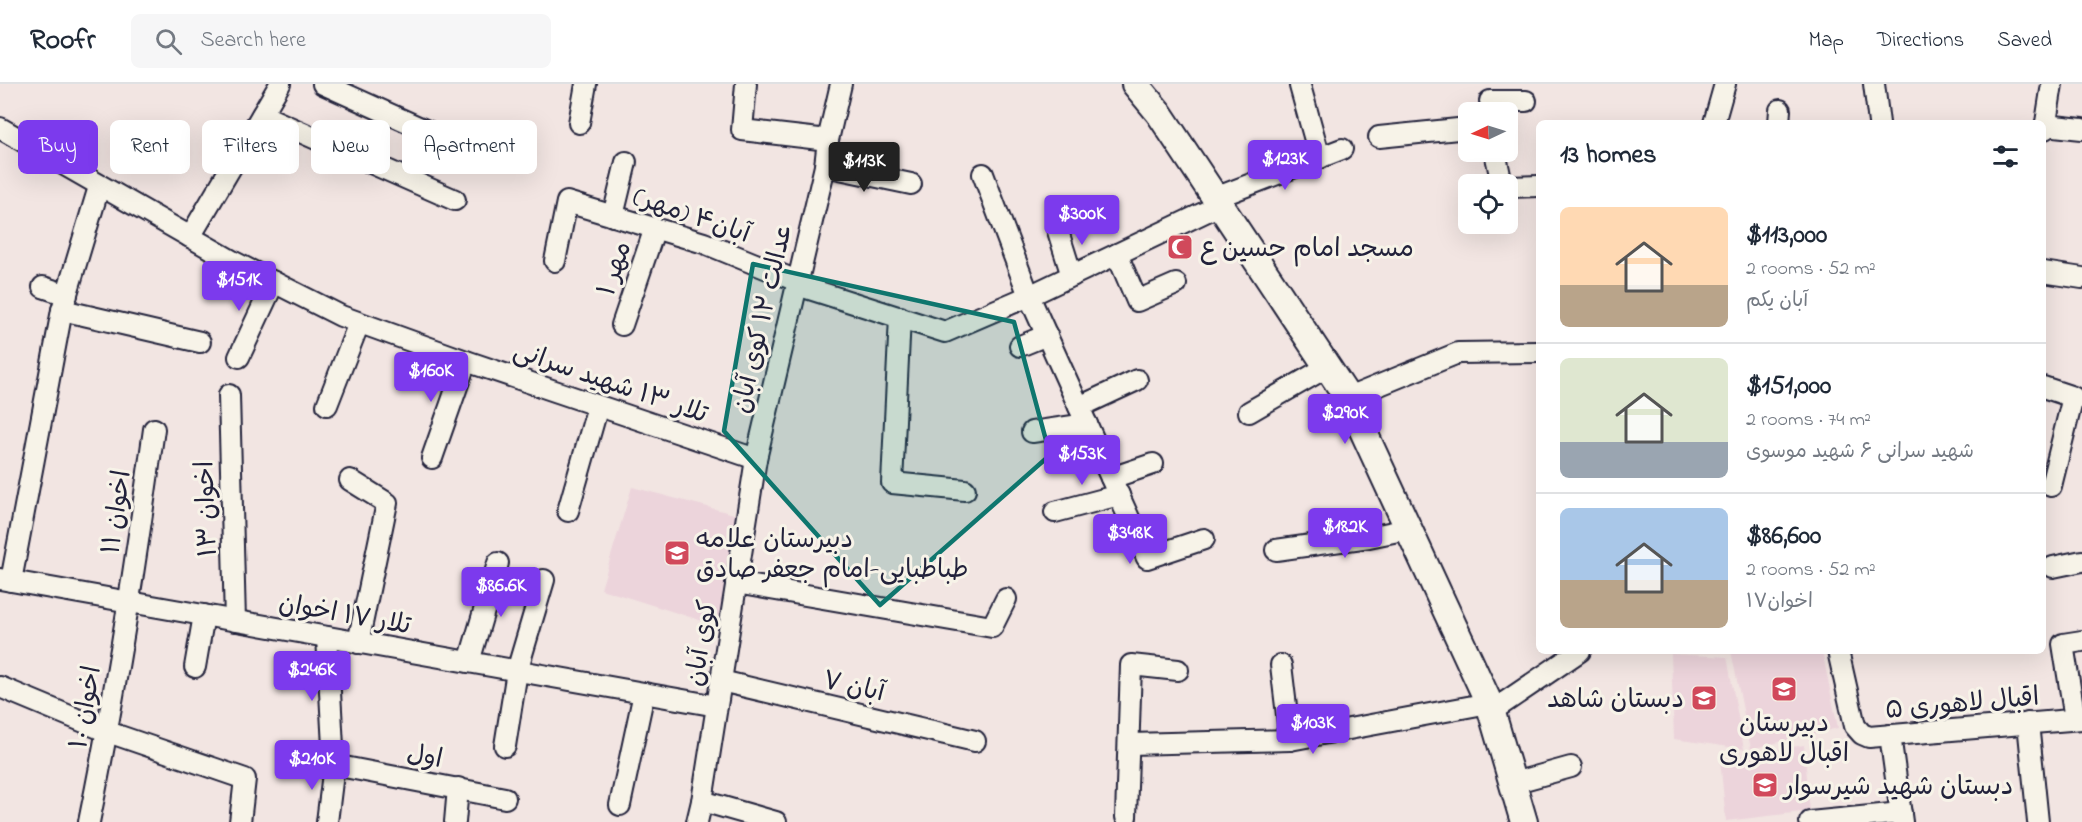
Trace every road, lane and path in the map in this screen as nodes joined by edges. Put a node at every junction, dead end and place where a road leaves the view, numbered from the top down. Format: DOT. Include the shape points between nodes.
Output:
graph roads {
  1 [pos="280,84"];
  2 [pos="323,84"];
  3 [pos="586,84"];
  4 [pos="746,84"];
  5 [pos="841,84"];
  6 [pos="1135,84"];
  7 [pos="1724,84"];
  8 [pos="1874,84"];
  9 [pos="2052,84"];
  10 [pos="1300,86"];
  11 [pos="1490,99"];
  12 [pos="1526,100"];
  13 [pos="262,115"];
  14 [pos="403,120"];
  15 [pos="1715,120"];
  16 [pos="1879,120"];
  17 [pos="2045,120"];
  18 [pos="579,123"];
  19 [pos="2046,127"];
  20 [pos="0,128"];
  21 [pos="2082,129"];
  22 [pos="1458,130"];
  23 [pos="1379,137"];
  24 [pos="828,140"];
  25 [pos="1342,149"];
  26 [pos="1320,158"];
  27 [pos="626,162"];
  28 [pos="825,166"];
  29 [pos="983,174"];
  30 [pos="911,184"];
  31 [pos="1536,186"];
  32 [pos="99,187"];
  33 [pos="1518,187"];
  34 [pos="455,200"];
  35 [pos="1217,201"];
  36 [pos="613,216"];
  37 [pos="655,228"];
  38 [pos="1057,228"];
  39 [pos="190,237"];
  40 [pos="1117,254"];
  41 [pos="555,261"];
  42 [pos="2046,272"];
  43 [pos="1072,276"];
  44 [pos="2082,278"];
  45 [pos="274,282"];
  46 [pos="797,283"];
  47 [pos="1176,284"];
  48 [pos="43,287"];
  49 [pos="1029,296"];
  50 [pos="64,303"];
  51 [pos="900,317"];
  52 [pos="359,323"];
  53 [pos="622,325"];
  54 [pos="1047,335"];
  55 [pos="200,342"];
  56 [pos="1020,346"];
  57 [pos="1536,352"];
  58 [pos="239,357"];
  59 [pos="466,361"];
  60 [pos="1327,367"];
  61 [pos="1137,380"];
  62 [pos="2046,388"];
  63 [pos="229,395"];
  64 [pos="1348,398"];
  65 [pos="327,405"];
  66 [pos="598,406"];
  67 [pos="1249,412"];
  68 [pos="1083,415"];
  69 [pos="154,429"];
  70 [pos="1032,432"];
  71 [pos="432,458"];
  72 [pos="756,459"];
  73 [pos="1153,464"];
  74 [pos="350,480"];
  75 [pos="2051,486"];
  76 [pos="1115,487"];
  77 [pos="965,490"];
  78 [pos="568,510"];
  79 [pos="1055,512"];
  80 [pos="1408,530"];
  81 [pos="1204,539"];
  82 [pos="1276,550"];
  83 [pos="2082,561"];
  84 [pos="498,564"];
  85 [pos="2053,567"];
  86 [pos="6,580"];
  87 [pos="544,580"];
  88 [pos="736,583"];
  89 [pos="1006,599"];
  90 [pos="130,602"];
  91 [pos="204,615"];
  92 [pos="235,621"];
  93 [pos="327,637"];
  94 [pos="358,642"];
  95 [pos="2066,643"];
  96 [pos="1575,654"];
  97 [pos="1839,654"];
  98 [pos="469,662"];
  99 [pos="1281,665"];
  100 [pos="195,667"];
  101 [pos="517,670"];
  102 [pos="1178,670"];
  103 [pos="721,681"];
  104 [pos="0,687"];
  105 [pos="644,693"];
  106 [pos="717,706"];
  107 [pos="1490,707"];
  108 [pos="2079,719"];
  109 [pos="2028,723"];
  110 [pos="108,732"];
  111 [pos="1890,735"];
  112 [pos="1290,740"];
  113 [pos="975,741"];
  114 [pos="1130,744"];
  115 [pos="505,746"];
  116 [pos="334,765"];
  117 [pos="1571,767"];
  118 [pos="1513,783"];
  119 [pos="458,789"];
  120 [pos="505,798"];
  121 [pos="702,801"];
  122 [pos="620,806"];
  123 [pos="1901,817"];
  124 [pos="1126,818"];
  125 [pos="89,822"];
  126 [pos="240,822"];
  127 [pos="327,822"];
  128 [pos="455,822"];
  129 [pos="697,822"];
  130 [pos="776,822"];
  131 [pos="1524,822"];
  132 [pos="1810,822"];
  133 [pos="2038,822"];
  1 -- 13 [label="street"];
  2 -- 14 [label="street"];
  3 -- 18 [label="street"];
  4 -- 24 [label="street" via="742,130"];
  5 -- 24 [label="street, عدالت ۱۲ کوی آبان"];
  6 -- 35 [label="main road" via="1159,113"];
  7 -- 15 [label="street"];
  8 -- 16 [label="street"];
  9 -- 17 [label="street"];
  10 -- 26 [label="street"];
  11 -- 12 [label="street"];
  13 -- 34 [label="street"];
  13 -- 39 [label="street"];
  19 -- 21 [label="street"];
  20 -- 32 [label="street, تلار ۱۳ شهید سرانی"];
  22 -- 23 [label="street"];
  24 -- 28 [label="street, عدالت ۱۲ کوی آبان"];
  25 -- 26 [label="street, آبان۴ (مهر)"];
  26 -- 35 [label="street, آبان۴ (مهر)"];
  27 -- 36 [label="street"];
  28 -- 30 [label="street"];
  28 -- 46 [label="street, عدالت ۱۲ کوی آبان"];
  29 -- 49 [label="street"];
  31 -- 33 [label="street"];
  32 -- 39 [label="street, تلار ۱۳ شهید سرانی"];
  32 -- 50 [label="street"];
  35 -- 40 [label="street, آبان۴ (مهر)"];
  35 -- 60 [label="main road"];
  36 -- 37 [label="street, آبان۴ (مهر)"];
  36 -- 41 [label="street, آبان۴ (مهر)" via="567,202"];
  37 -- 46 [label="street, آبان۴ (مهر)" via="704,243"];
  37 -- 53 [label="street, مهر ۱"];
  38 -- 43 [label="street"];
  39 -- 45 [label="street, تلار ۱۳ شهید سرانی"];
  40 -- 43 [label="street, آبان۴ (مهر)"];
  40 -- 47 [label="street" via="1137,301"];
  42 -- 44 [label="street"];
  43 -- 49 [label="street, آبان۴ (مهر)"];
  45 -- 52 [label="street, تلار ۱۳ شهید سرانی"];
  45 -- 58 [label="street"];
  46 -- 51 [label="street, آبان۴ (مهر)"];
  46 -- 72 [label="street, عدالت ۱۲ کوی آبان"];
  48 -- 50 [label="street"];
  49 -- 51 [label="street, آبان۴ (مهر)" via="945,332"];
  49 -- 54 [label="street"];
  50 -- 55 [label="street"];
  50 -- 86 [label="street"];
  51 -- 77 [label="street" via="892,483"];
  52 -- 59 [label="street, تلار ۱۳ شهید سرانی"];
  52 -- 65 [label="street"];
  54 -- 56 [label="street"];
  54 -- 68 [label="street"];
  57 -- 64 [label="street" via="1458,353"];
  59 -- 66 [label="street, تلار ۱۳ شهید سرانی"];
  59 -- 71 [label="street"];
  60 -- 64 [label="main road"];
  60 -- 67 [label="street"];
  61 -- 68 [label="street"];
  62 -- 75 [label="street" via="2073,397"];
  63 -- 92 [label="street, اخوان ۱۳"];
  64 -- 80 [label="main road"];
  66 -- 72 [label="street, تلار ۱۳ شهید سرانی"];
  66 -- 78 [label="street"];
  68 -- 70 [label="street"];
  68 -- 76 [label="street"];
  69 -- 90 [label="street, اخوان ۱۱"];
  72 -- 88 [label="street, کوی آبان"];
  73 -- 76 [label="street"];
  74 -- 94 [label="street" via="387,503"];
  76 -- 79 [label="street"];
  76 -- 81 [label="street" via="1147,558"];
  80 -- 82 [label="street"];
  80 -- 107 [label="main road"];
  83 -- 85 [label="street"];
  84 -- 98 [label="street"];
  86 -- 90 [label="street, تلار ۱۷ اخوان"];
  87 -- 101 [label="street"];
  88 -- 89 [label="street" via="992,627"];
  88 -- 103 [label="street, کوی آبان"];
  90 -- 91 [label="street, تلار ۱۷ اخوان"];
  90 -- 110 [label="street, اخوان ۱۰"];
  91 -- 92 [label="street, تلار ۱۷ اخوان"];
  91 -- 100 [label="street"];
  92 -- 93 [label="street, تلار ۱۷ اخوان"];
  93 -- 94 [label="street, تلار ۱۷ اخوان"];
  93 -- 116 [label="street"];
  94 -- 98 [label="street, تلار ۱۷ اخوان"];
  95 -- 108 [label="street"];
  96 -- 107 [label="street"];
  97 -- 111 [label="street, اقبال لاهوری ۵" via="1856,726 1869,736"];
  98 -- 101 [label="street, تلار ۱۷ اخوان"];
  99 -- 112 [label="street"];
  101 -- 105 [label="street, تلار ۱۷ اخوان"];
  101 -- 115 [label="street"];
  102 -- 114 [label="street" via="1131,665"];
  103 -- 106 [label="street, کوی آبان"];
  103 -- 113 [label="street, آبان ۷"];
  104 -- 110 [label="street"];
  105 -- 106 [label="street, تلار ۱۷ اخوان"];
  105 -- 122 [label="street"];
  106 -- 121 [label="street, کوی آبان"];
  107 -- 112 [label="street"];
  107 -- 118 [label="main road"];
  108 -- 109 [label="street, اقبال لاهوری ۵"];
  109 -- 111 [label="street, اقبال لاهوری ۵"];
  109 -- 133 [label="street"];
  110 -- 125 [label="street, اخوان ۱۰"];
  110 -- 126 [label="street" via="245,779"];
  111 -- 123 [label="street"];
  112 -- 114 [label="street"];
  114 -- 124 [label="street"];
  116 -- 119 [label="street, اول"];
  116 -- 127 [label="street"];
  117 -- 118 [label="street"];
  118 -- 131 [label="main road"];
  119 -- 120 [label="street, اول"];
  119 -- 128 [label="street"];
  121 -- 129 [label="street, کوی آبان"];
  121 -- 130 [label="street"];
  123 -- 132 [label="street"];
}
